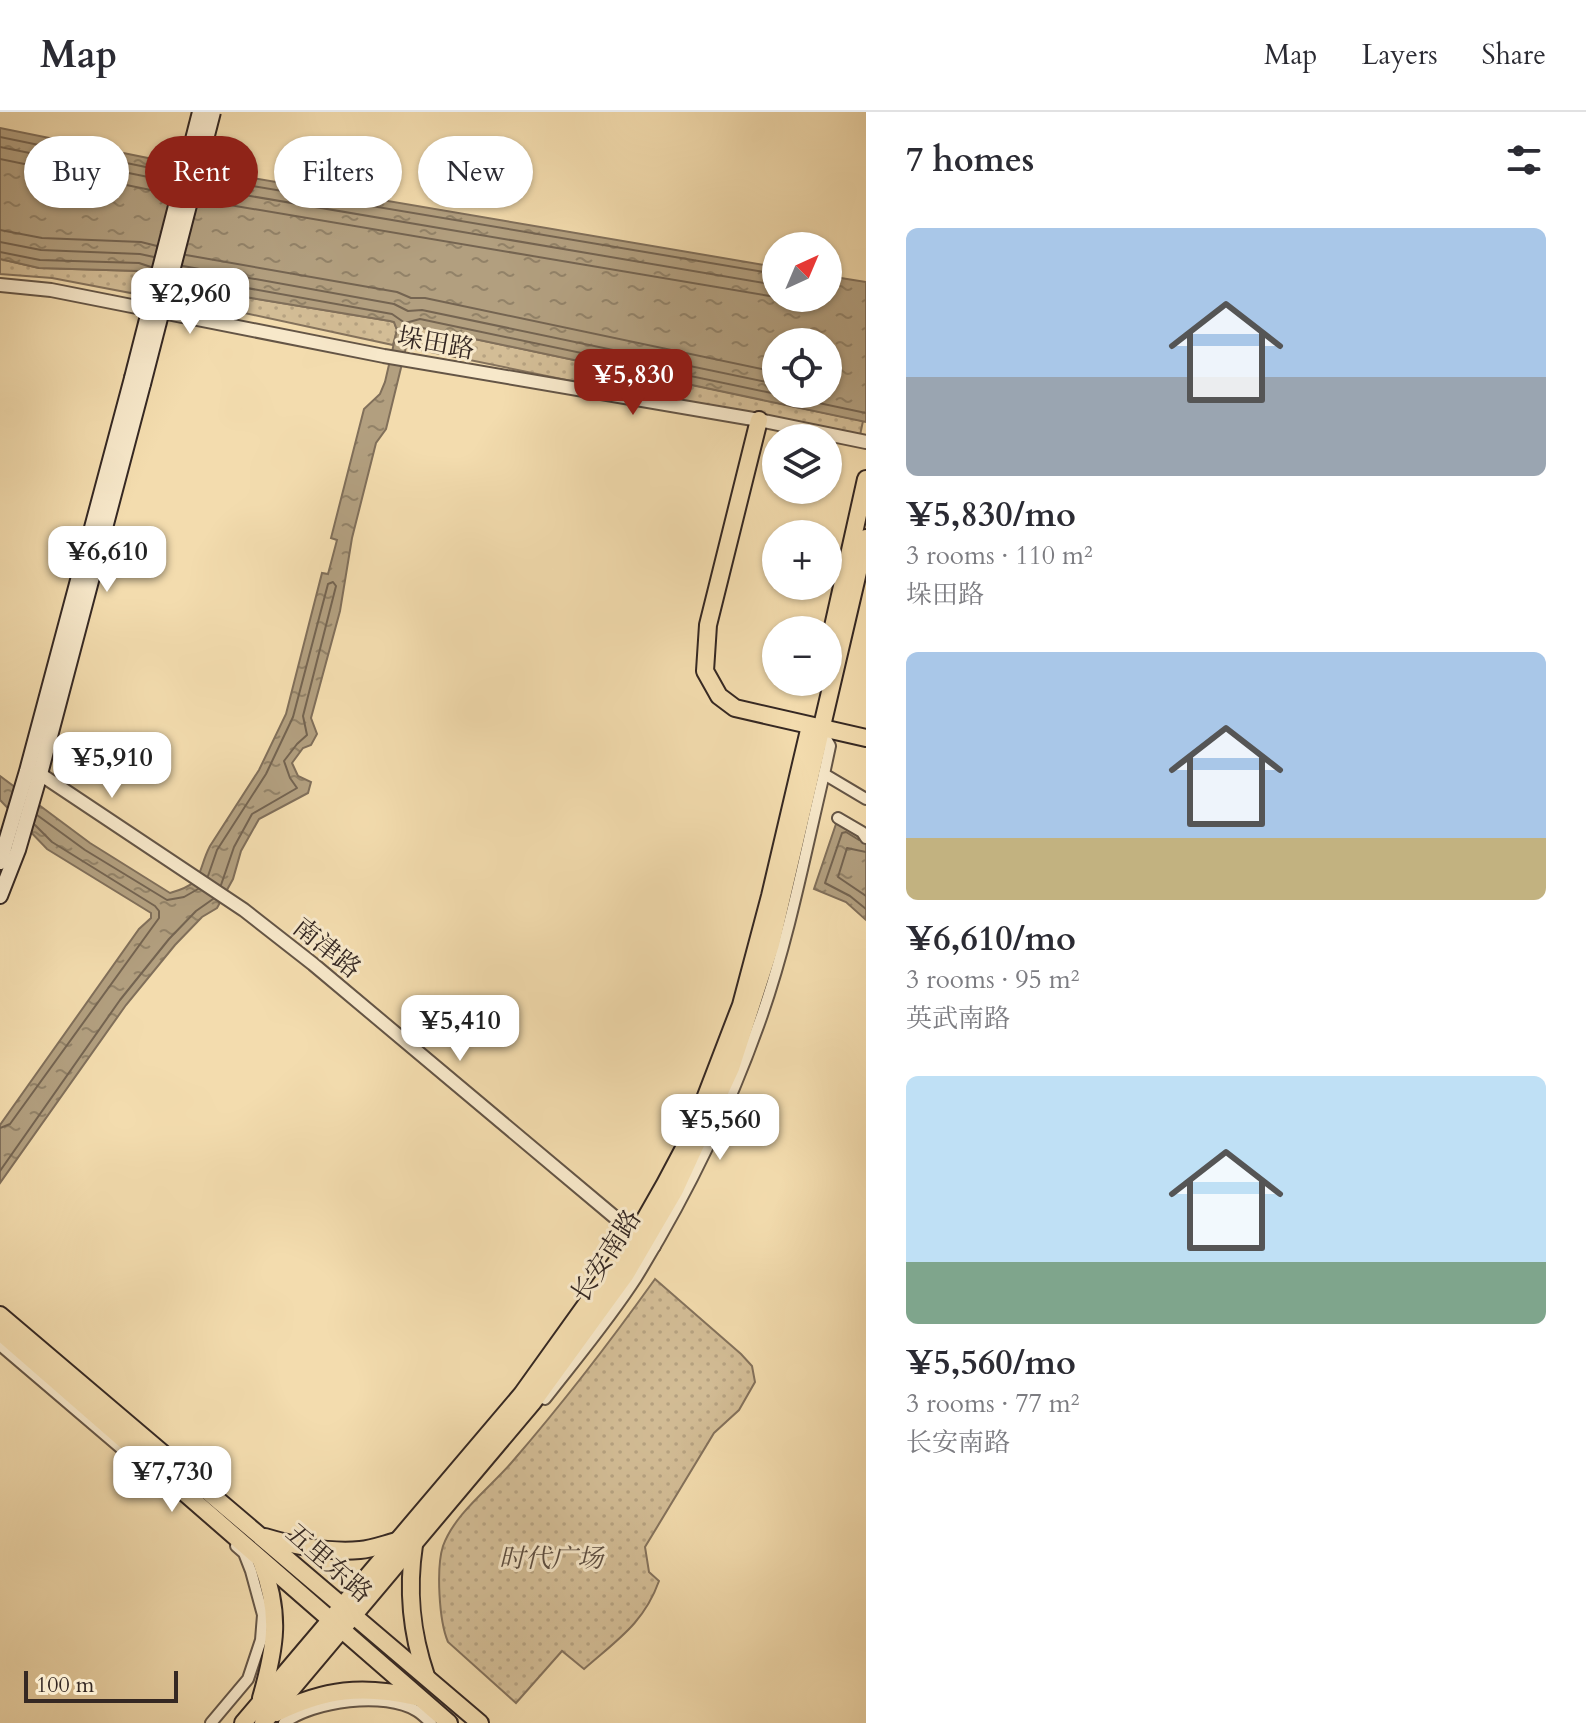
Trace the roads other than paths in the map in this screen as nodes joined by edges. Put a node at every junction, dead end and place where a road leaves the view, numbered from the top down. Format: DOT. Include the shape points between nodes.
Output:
graph roads {
  1 [pos="200,112"];
  2 [pos="213,112"];
  3 [pos="0,285"];
  4 [pos="137,381"];
  5 [pos="759,420"];
  6 [pos="866,442"];
  7 [pos="866,479"];
  8 [pos="866,538"];
  9 [pos="839,616"];
  10 [pos="842,617"];
  11 [pos="819,696"];
  12 [pos="822,696"];
  13 [pos="815,727"];
  14 [pos="866,738"];
  15 [pos="34,772"];
  16 [pos="824,774"];
  17 [pos="866,799"];
  18 [pos="838,818"];
  19 [pos="866,838"];
  20 [pos="12,847"];
  21 [pos="0,862"];
  22 [pos="0,896"];
  23 [pos="646,1241"];
  24 [pos="0,1315"];
  25 [pos="0,1332"];
  26 [pos="0,1345"];
  27 [pos="436,1530"];
  28 [pos="261,1536"];
  29 [pos="397,1541"];
  30 [pos="415,1542"];
  31 [pos="260,1560"];
  32 [pos="342,1618"];
  33 [pos="426,1677"];
  34 [pos="418,1698"];
  35 [pos="263,1715"];
  36 [pos="211,1723"];
  37 [pos="243,1723"];
  38 [pos="284,1723"];
  39 [pos="431,1723"];
  40 [pos="449,1723"];
  41 [pos="480,1723"];
  1 -- 4 [label="main road, bridge"];
  2 -- 4 [label="main road, bridge"];
  3 -- 5 [label="street, 垛田路" via="51,290 405,360"];
  4 -- 15 [label="main road"];
  5 -- 6 [label="street, 垛田路"];
  5 -- 13 [label="main road" via="708,625 705,671 719,696 735,708"];
  7 -- 9 [label="main road, 长安南路"];
  8 -- 10 [label="main road, 长安南路"];
  11 -- 13 [label="main road, 长安南路"];
  12 -- 13 [label="main road, 长安南路"];
  13 -- 14 [label="main road"];
  13 -- 16 [label="street" via="830,746"];
  13 -- 23 [label="main road, 长安南路" via="741,1005"];
  15 -- 20 [label="main road"];
  15 -- 23 [label="street, 南津路" via="244,910"];
  16 -- 17 [label="street"];
  16 -- 23 [label="street" via="783,946 758,1025 709,1145"];
  18 -- 19 [label="street"];
  20 -- 21 [label="main road"];
  20 -- 22 [label="main road"];
  23 -- 27 [label="street" via="634,1280 593,1338"];
  23 -- 29 [label="main road, 长安南路"];
  23 -- 30 [label="main road, 长安南路" via="533,1402"];
  24 -- 28 [label="main road, 五里东路"];
  25 -- 31 [label="main road, 五里东路"];
  26 -- 36 [label="street" via="244,1553 263,1615 261,1640 248,1679"];
  28 -- 29 [label="main road" via="334,1550"];
  28 -- 32 [label="main road, 五里东路"];
  29 -- 32 [label="main road, 长安南路"];
  30 -- 32 [label="main road, 长安南路"];
  30 -- 33 [label="main road" via="410,1603"];
  31 -- 32 [label="main road, 五里东路"];
  31 -- 35 [label="main road" via="273,1599 275,1633"];
  32 -- 33 [label="main road, 五里东路"];
  32 -- 34 [label="main road, 五里东路"];
  32 -- 35 [label="main road, 长安南路"];
  33 -- 41 [label="main road, 五里东路"];
  34 -- 35 [label="main road" via="382,1689 333,1692"];
  34 -- 40 [label="main road, 五里东路"];
  35 -- 37 [label="main road, 长安南路"];
  38 -- 39 [label="street" via="325,1705 359,1700 415,1709"];
}
